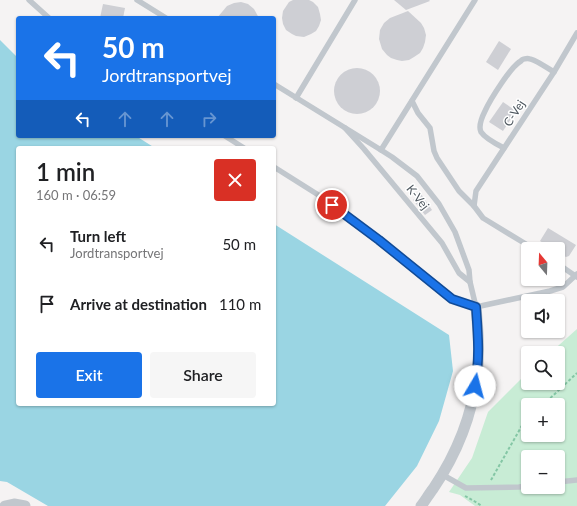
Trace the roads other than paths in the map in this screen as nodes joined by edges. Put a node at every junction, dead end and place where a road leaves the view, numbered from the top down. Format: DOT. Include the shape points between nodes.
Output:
graph roads {
  1 [pos="29,0"];
  2 [pos="137,0"];
  3 [pos="355,0"];
  4 [pos="475,0"];
  5 [pos="47,16"];
  6 [pos="163,16"];
  7 [pos="577,33"];
  8 [pos="554,72"];
  9 [pos="276,85"];
  10 [pos="296,98"];
  11 [pos="412,101"];
  12 [pos="345,128"];
  13 [pos="228,138"];
  14 [pos="241,146"];
  15 [pos="504,148"];
  16 [pos="381,150"];
  17 [pos="276,168"];
  18 [pos="474,206"];
  19 [pos="522,242"];
  20 [pos="565,268"];
  21 [pos="577,276"];
  22 [pos="470,282"];
  23 [pos="476,307"];
  24 [pos="443,475"];
  25 [pos="577,480"];
  26 [pos="565,481"];
  27 [pos="521,488"];
  28 [pos="6,506"];
  29 [pos="25,506"];
  30 [pos="420,506"];
  1 -- 5 [label="lane"];
  2 -- 6 [label="lane"];
  3 -- 10 [label="lane"];
  4 -- 11 [label="lane"];
  7 -- 8 [label="lane, C-Vej"];
  8 -- 15 [label="lane, C-Vej"];
  8 -- 15 [label="lane" via="530,58 521,60 510,71 485,110 480,126 486,137"];
  9 -- 10 [label="lane, K-Vej"];
  10 -- 12 [label="lane, K-Vej"];
  11 -- 16 [label="lane"];
  11 -- 18 [label="lane" via="430,128 437,158 459,191"];
  12 -- 16 [label="lane, K-Vej"];
  12 -- 22 [label="lane, K-Vej" via="442,243 459,273"];
  13 -- 14 [label="lane"];
  15 -- 18 [label="lane, C-Vej" via="476,191"];
  16 -- 22 [label="lane, K-Vej" via="417,176 438,204 455,232 470,270"];
  17 -- 23 [label="lane" via="320,196 452,299"];
  18 -- 19 [label="lane" via="483,218"];
  20 -- 21 [label="lane"];
  21 -- 23 [label="lane" via="563,287 550,291"];
  22 -- 23 [label="lane, K-Vej"];
  23 -- 24 [label="street" via="479,339 477,375 459,443"];
  24 -- 27 [label="lane" via="466,488"];
  24 -- 30 [label="street"];
  25 -- 26 [label="lane"];
  28 -- 29 [label="street"];
}
